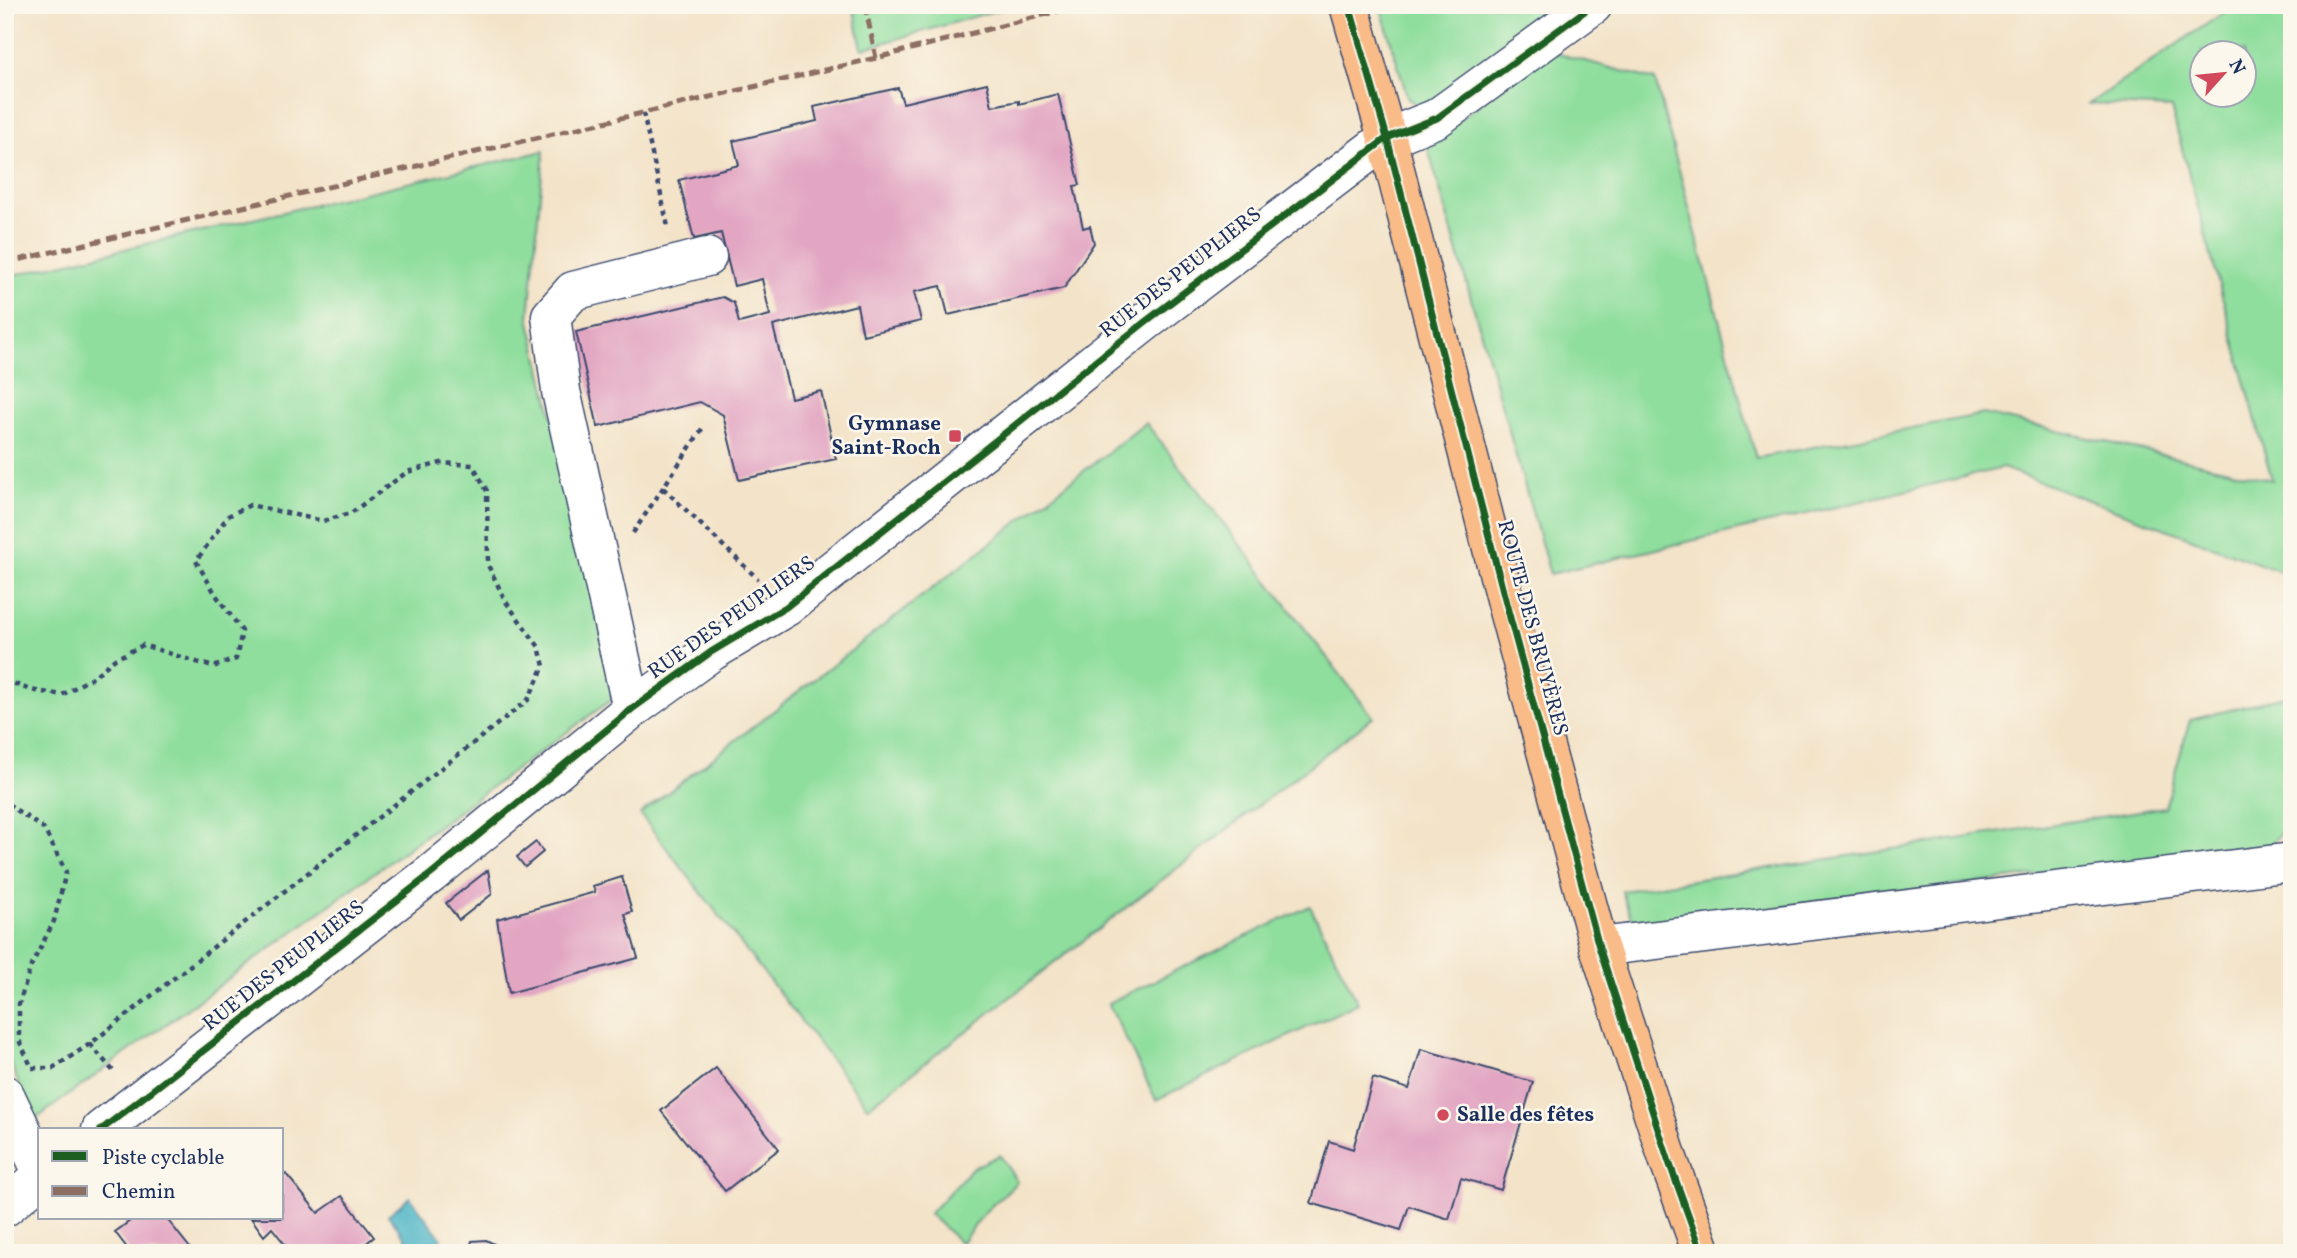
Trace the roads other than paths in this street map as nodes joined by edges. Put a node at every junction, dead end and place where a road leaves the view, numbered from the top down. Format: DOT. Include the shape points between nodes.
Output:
graph roads {
  1 [pos="1349,5"];
  2 [pos="1593,5"];
  3 [pos="1387,138"];
  4 [pos="692,261"];
  5 [pos="632,709"];
  6 [pos="2292,862"];
  7 [pos="1598,947"];
  8 [pos="5,1095"];
  9 [pos="104,1128"];
  10 [pos="38,1164"];
  11 [pos="38,1180"];
  12 [pos="5,1207"];
  13 [pos="1702,1253"];
  1 -- 3 [label="main road, ROUTE DES BRUYÈRES"];
  2 -- 3 [label="street, RUE DES PEUPLIERS" via="1437,118"];
  3 -- 5 [label="street, RUE DES PEUPLIERS" via="1145,322 786,607 711,652"];
  3 -- 7 [label="main road, ROUTE DES BRUYÈRES"];
  4 -- 5 [label="street" via="573,291 551,316 561,391"];
  5 -- 9 [label="street, RUE DES PEUPLIERS" via="431,874"];
  6 -- 7 [label="street"];
  7 -- 13 [label="main road, ROUTE DES BRUYÈRES"];
  8 -- 10 [label="street"];
  11 -- 12 [label="street"];
}
